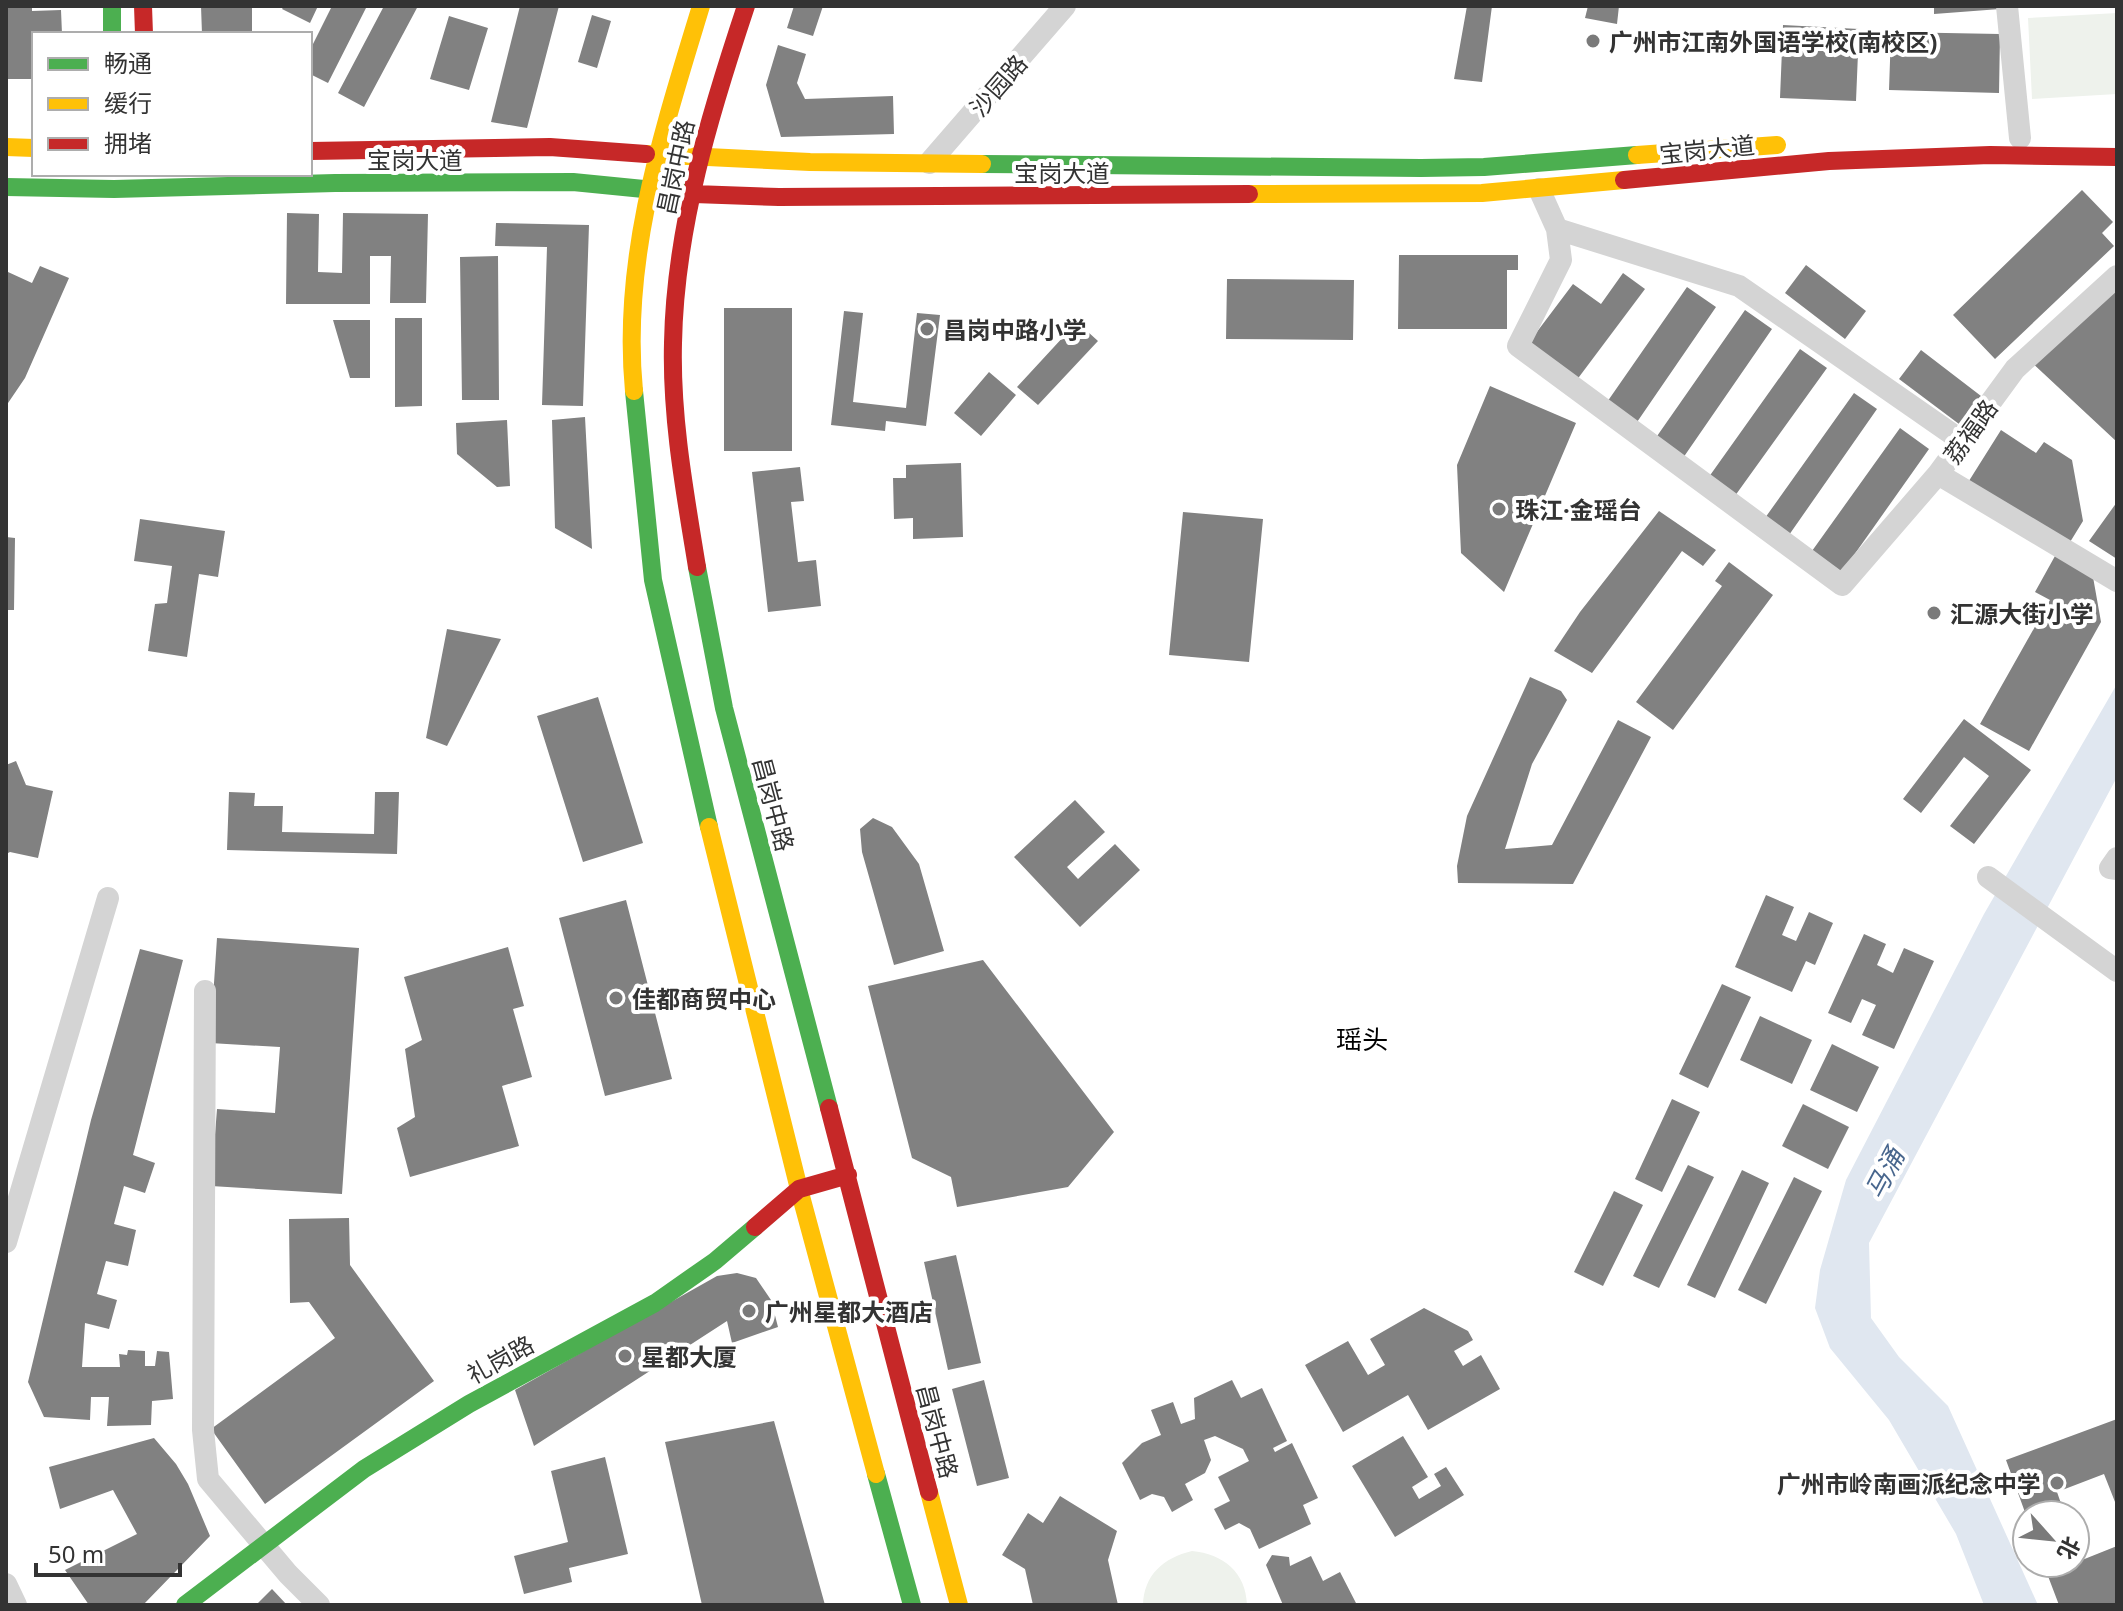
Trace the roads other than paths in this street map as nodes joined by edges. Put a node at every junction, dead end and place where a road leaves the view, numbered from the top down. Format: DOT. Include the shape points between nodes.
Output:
graph roads {
  1 [pos="112,6"];
  2 [pos="143,6"];
  3 [pos="701,6"];
  4 [pos="746,6"];
  5 [pos="1065,6"];
  6 [pos="2007,6"];
  7 [pos="112,32"];
  8 [pos="144,32"];
  9 [pos="1944,138"];
  10 [pos="2020,138"];
  11 [pos="2089,138"];
  12 [pos="1801,143"];
  13 [pos="6,147"];
  14 [pos="32,148"];
  15 [pos="312,151"];
  16 [pos="656,155"];
  17 [pos="2117,157"];
  18 [pos="699,158"];
  19 [pos="929,163"];
  20 [pos="6,187"];
  21 [pos="1539,189"];
  22 [pos="648,190"];
  23 [pos="691,194"];
  24 [pos="1557,229"];
  25 [pos="2117,276"];
  26 [pos="1962,441"];
  27 [pos="1938,474"];
  28 [pos="2117,581"];
  29 [pos="2117,858"];
  30 [pos="2117,869"];
  31 [pos="1988,877"];
  32 [pos="108,898"];
  33 [pos="2117,971"];
  34 [pos="205,991"];
  35 [pos="821,1077"];
  36 [pos="774,1088"];
  37 [pos="848,1175"];
  38 [pos="799,1189"];
  39 [pos="6,1242"];
  40 [pos="262,1544"];
  41 [pos="6,1584"];
  42 [pos="16,1605"];
  43 [pos="185,1605"];
  44 [pos="319,1605"];
  45 [pos="912,1605"];
  46 [pos="959,1605"];
  1 -- 7 [label="main road"];
  2 -- 8 [label="main road"];
  3 -- 16 [label="main road, 昌岗中路"];
  4 -- 18 [label="main road, 昌岗中路"];
  5 -- 19 [label="street, 沙园路"];
  6 -- 10 [label="street"];
  9 -- 10 [label="main road"];
  10 -- 11 [label="main road"];
  12 -- 19 [label="main road, 宝岗大道" via="1484,167"];
  13 -- 14 [label="main road"];
  15 -- 16 [label="main road, 宝岗大道" via="550,147"];
  16 -- 18 [label="main road, 宝岗大道"];
  16 -- 22 [label="main road, 昌岗中路"];
  17 -- 21 [label="main road, 宝岗大道" via="1859,160"];
  18 -- 19 [label="main road, 宝岗大道"];
  18 -- 23 [label="main road, 昌岗中路"];
  20 -- 22 [label="main road, 宝岗大道" via="573,182"];
  21 -- 23 [label="main road, 宝岗大道" via="1243,196"];
  21 -- 24 [label="street"];
  22 -- 23 [label="main road, 宝岗大道"];
  22 -- 36 [label="main road, 昌岗中路" via="637,271 633,386 653,580"];
  23 -- 35 [label="main road, 昌岗中路" via="673,331 674,400 696,570 724,708"];
  24 -- 26 [label="street" via="1739,286"];
  24 -- 27 [label="street" via="1561,260 1518,346 1842,585"];
  25 -- 26 [label="street, 荔福路" via="2015,369"];
  26 -- 27 [label="street, 荔福路"];
  27 -- 28 [label="street, 荔福路"];
  29 -- 30 [label="street" via="2110,868"];
  31 -- 33 [label="street"];
  32 -- 39 [label="street"];
  34 -- 40 [label="street" via="203,1430 208,1479"];
  35 -- 36 [label="main road" via="804,1101 790,1103"];
  35 -- 37 [label="main road, 昌岗中路"];
  36 -- 38 [label="main road, 昌岗中路"];
  37 -- 38 [label="main road, 礼岗路"];
  37 -- 46 [label="main road, 昌岗中路"];
  38 -- 40 [label="main road, 礼岗路" via="687,1281 430,1428"];
  38 -- 45 [label="main road, 昌岗中路"];
  40 -- 43 [label="main road, 礼岗路"];
  40 -- 44 [label="street"];
  41 -- 42 [label="street"];
}
